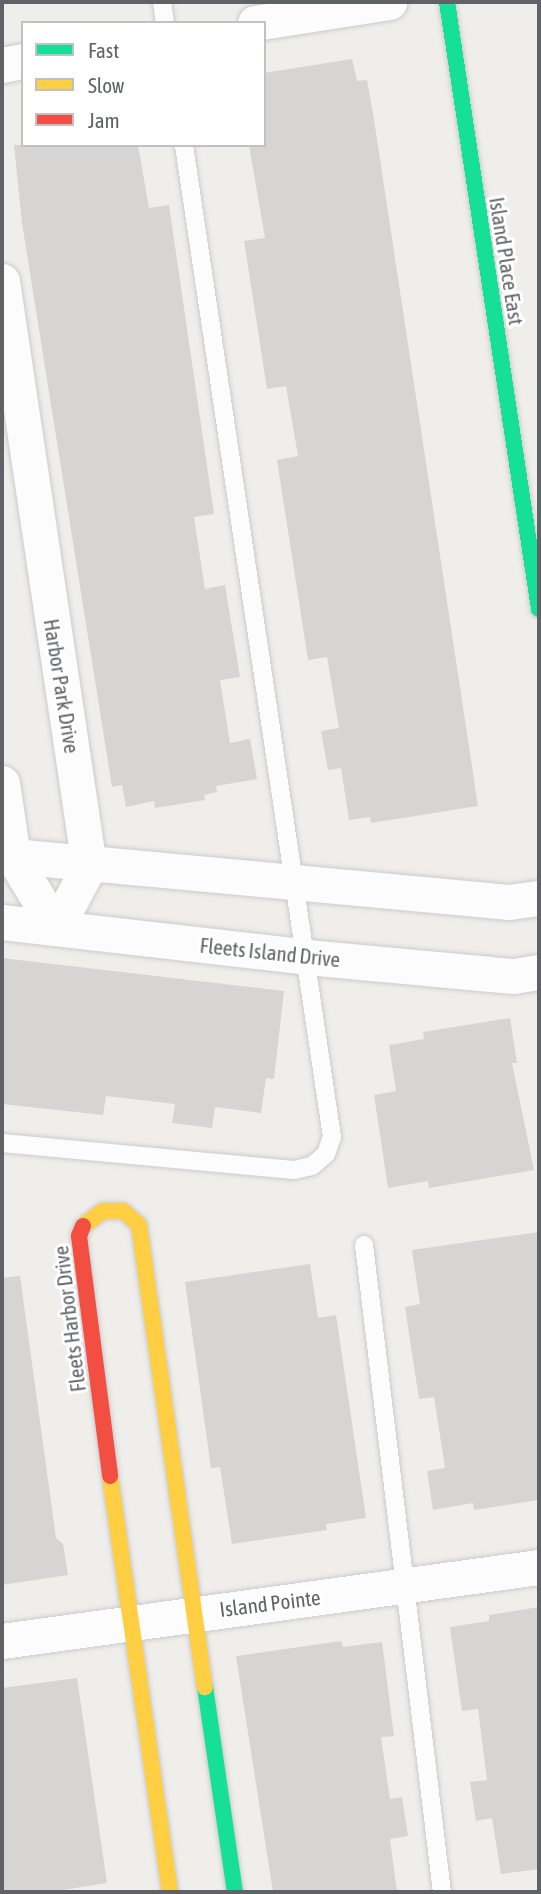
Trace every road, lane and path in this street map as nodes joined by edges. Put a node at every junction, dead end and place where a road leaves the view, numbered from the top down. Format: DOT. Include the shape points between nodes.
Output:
graph roads {
  1 [pos="162,2"];
  2 [pos="389,2"];
  3 [pos="447,2"];
  4 [pos="165,21"];
  5 [pos="266,21"];
  6 [pos="21,61"];
  7 [pos="2,65"];
  8 [pos="184,147"];
  9 [pos="2,281"];
  10 [pos="528,467"];
  11 [pos="539,609"];
  12 [pos="2,783"];
  13 [pos="7,856"];
  14 [pos="89,866"];
  15 [pos="295,880"];
  16 [pos="539,898"];
  17 [pos="2,922"];
  18 [pos="56,928"];
  19 [pos="307,957"];
  20 [pos="539,972"];
  21 [pos="2,1143"];
  22 [pos="364,1245"];
  23 [pos="539,1567"];
  24 [pos="407,1586"];
  25 [pos="198,1612"];
  26 [pos="129,1621"];
  27 [pos="2,1641"];
  28 [pos="170,1892"];
  29 [pos="235,1892"];
  30 [pos="442,1892"];
  1 -- 4 [label="lane"];
  2 -- 5 [label="street"];
  3 -- 10 [label="street, Island Place East"];
  6 -- 7 [label="street"];
  8 -- 15 [label="lane"];
  9 -- 14 [label="street, Harbor Park Drive"];
  10 -- 11 [label="street, Island Place East"];
  12 -- 13 [label="street"];
  13 -- 14 [label="street"];
  13 -- 18 [label="street"];
  14 -- 15 [label="street"];
  14 -- 18 [label="street"];
  15 -- 16 [label="street" via="509,902"];
  15 -- 19 [label="lane"];
  17 -- 18 [label="street, Fleets Island Drive"];
  18 -- 19 [label="street, Fleets Island Drive"];
  19 -- 20 [label="street, Fleets Island Drive" via="513,976"];
  19 -- 21 [label="lane" via="332,1137 326,1154 312,1166 294,1170"];
  22 -- 24 [label="lane"];
  23 -- 24 [label="street, Island Pointe"];
  24 -- 25 [label="street, Island Pointe"];
  24 -- 30 [label="lane"];
  25 -- 26 [label="street, Island Pointe"];
  25 -- 26 [label="street, Fleets Harbor Drive" via="139,1225 123,1211 103,1211 84,1222 79,1236"];
  25 -- 29 [label="street, Fleets Harbor Drive"];
  26 -- 27 [label="street, Island Pointe"];
  26 -- 28 [label="street, Fleets Harbor Drive"];
}
